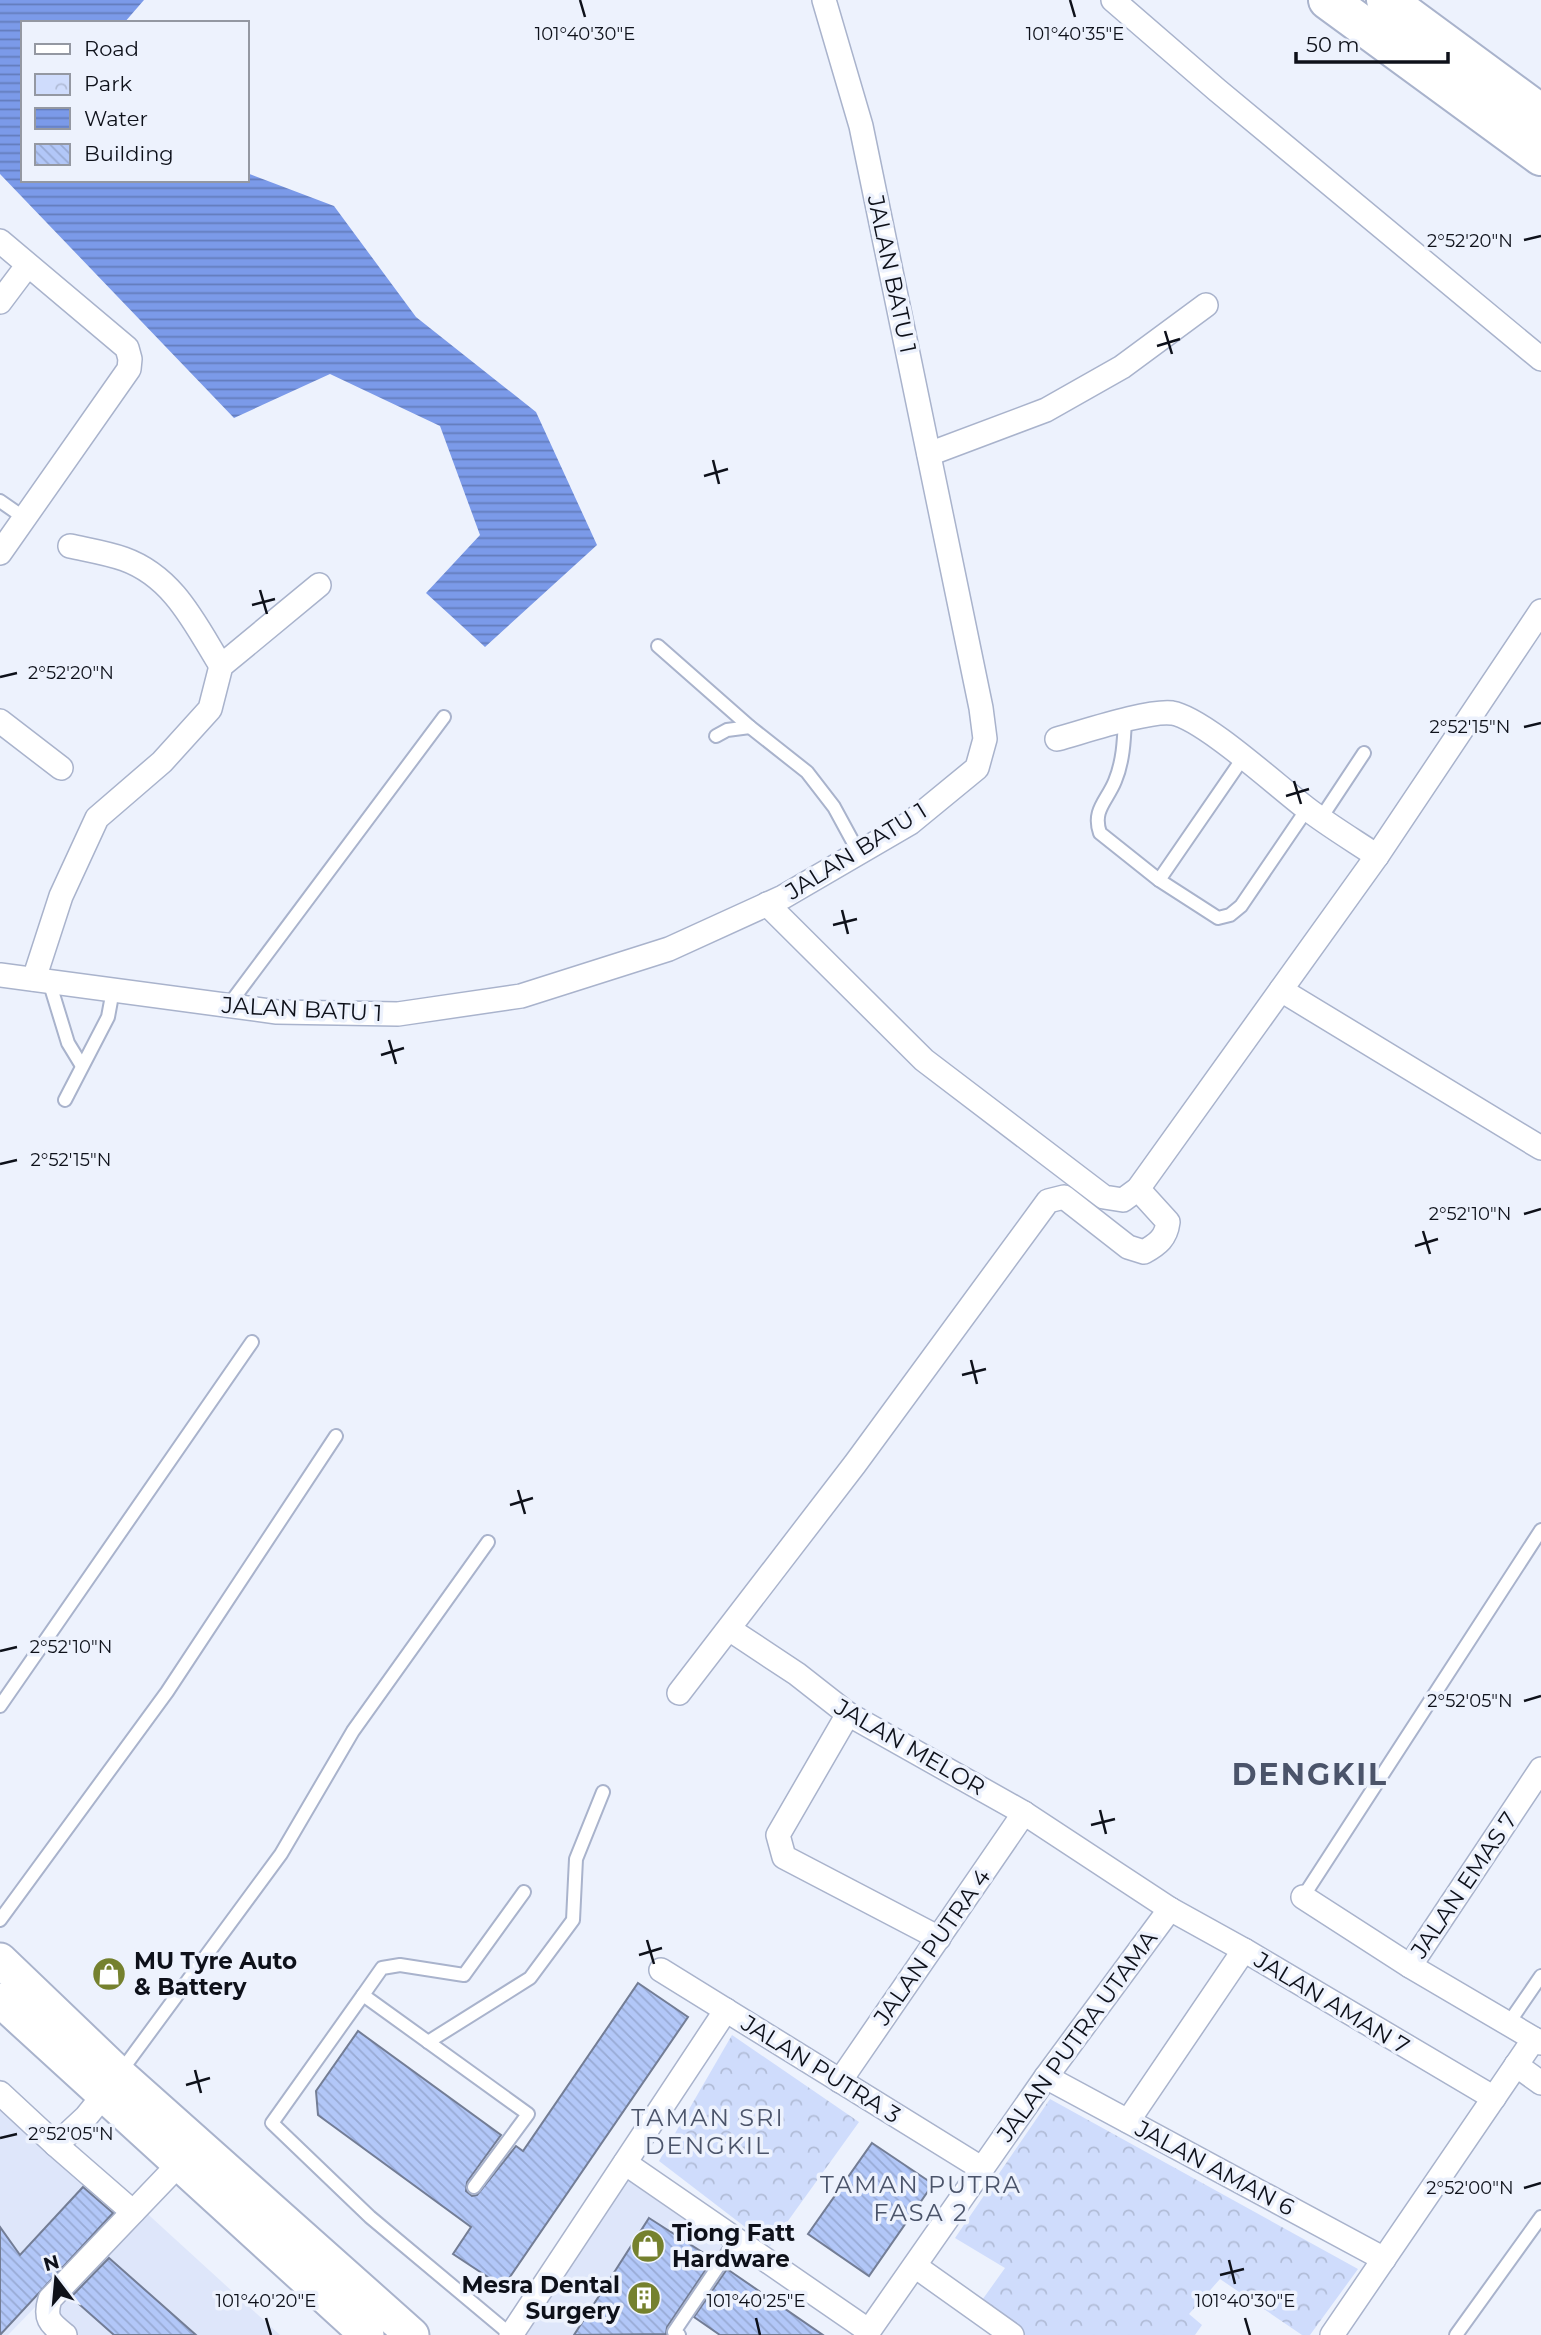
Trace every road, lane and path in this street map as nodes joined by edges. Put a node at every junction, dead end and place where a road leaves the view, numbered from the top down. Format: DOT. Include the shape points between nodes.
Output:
graph roads {
  1 [pos="824,0"];
  2 [pos="1113,0"];
  3 [pos="1328,0"];
  4 [pos="1386,0"];
  5 [pos="1541,114"];
  6 [pos="1541,156"];
  7 [pos="0,241"];
  8 [pos="27,265"];
  9 [pos="0,302"];
  10 [pos="1206,305"];
  11 [pos="1541,359"];
  12 [pos="929,454"];
  13 [pos="0,501"];
  14 [pos="26,519"];
  15 [pos="70,546"];
  16 [pos="0,553"];
  17 [pos="318,585"];
  18 [pos="1541,611"];
  19 [pos="659,646"];
  20 [pos="221,666"];
  21 [pos="444,717"];
  22 [pos="1125,720"];
  23 [pos="0,721"];
  24 [pos="750,727"];
  25 [pos="716,736"];
  26 [pos="1057,739"];
  27 [pos="1364,753"];
  28 [pos="1243,758"];
  29 [pos="61,768"];
  30 [pos="1314,813"];
  31 [pos="859,853"];
  32 [pos="1377,856"];
  33 [pos="1159,880"];
  34 [pos="767,904"];
  35 [pos="0,975"];
  36 [pos="41,980"];
  37 [pos="113,990"];
  38 [pos="1281,990"];
  39 [pos="228,1006"];
  40 [pos="82,1066"];
  41 [pos="65,1100"];
  42 [pos="1541,1148"];
  43 [pos="1138,1189"];
  44 [pos="252,1342"];
  45 [pos="336,1436"];
  46 [pos="1541,1530"];
  47 [pos="488,1542"];
  48 [pos="729,1629"];
  49 [pos="680,1693"];
  50 [pos="0,1706"];
  51 [pos="848,1714"];
  52 [pos="1541,1769"];
  53 [pos="603,1792"];
  54 [pos="1024,1813"];
  55 [pos="524,1892"];
  56 [pos="1303,1897"];
  57 [pos="1170,1909"];
  58 [pos="0,1920"];
  59 [pos="939,1938"];
  60 [pos="1244,1950"];
  61 [pos="0,1960"];
  62 [pos="1410,1966"];
  63 [pos="661,1970"];
  64 [pos="1541,1976"];
  65 [pos="363,1995"];
  66 [pos="0,2000"];
  67 [pos="726,2010"];
  68 [pos="1508,2024"];
  69 [pos="1537,2041"];
  70 [pos="428,2042"];
  71 [pos="1516,2065"];
  72 [pos="1046,2077"];
  73 [pos="840,2081"];
  74 [pos="1541,2083"];
  75 [pos="111,2085"];
  76 [pos="0,2092"];
  77 [pos="1494,2098"];
  78 [pos="1128,2121"];
  79 [pos="56,2145"];
  80 [pos="625,2163"];
  81 [pos="179,2164"];
  82 [pos="981,2168"];
  83 [pos="474,2187"];
  84 [pos="133,2212"];
  85 [pos="1541,2217"];
  86 [pos="736,2241"];
  87 [pos="1384,2259"];
  88 [pos="915,2266"];
  89 [pos="867,2333"];
  90 [pos="65,2335"];
  91 [pos="367,2335"];
  92 [pos="412,2335"];
  93 [pos="511,2335"];
  94 [pos="679,2335"];
  95 [pos="1012,2335"];
  96 [pos="1332,2335"];
  97 [pos="1456,2335"];
  1 -- 12 [label="street, JALAN BATU 1" via="861,125"];
  2 -- 11 [label="street"];
  3 -- 6 [label="highway"];
  4 -- 5 [label="highway"];
  7 -- 8 [label="street"];
  8 -- 9 [label="street"];
  8 -- 14 [label="street" via="127,348 130,359 129,369"];
  10 -- 12 [label="street" via="1122,367 1046,410"];
  12 -- 31 [label="street, JALAN BATU 1" via="985,740 977,768 910,823"];
  13 -- 14 [label="lane"];
  14 -- 16 [label="street"];
  15 -- 20 [label="street" via="125,559 164,581"];
  17 -- 20 [label="street"];
  18 -- 32 [label="street"];
  19 -- 24 [label="lane"];
  20 -- 36 [label="street" via="210,709 162,762 97,818 61,896"];
  21 -- 39 [label="lane"];
  22 -- 26 [label="street"];
  22 -- 28 [label="street" via="1168,712 1185,716"];
  22 -- 33 [label="lane" via="1124,749 1115,781 1096,822 1100,833"];
  23 -- 29 [label="street"];
  24 -- 25 [label="lane"];
  24 -- 31 [label="lane" via="820,785"];
  27 -- 30 [label="lane"];
  28 -- 30 [label="street"];
  28 -- 33 [label="lane"];
  30 -- 32 [label="street"];
  30 -- 33 [label="lane" via="1230,915 1218,918"];
  31 -- 34 [label="street, JALAN BATU 1"];
  32 -- 38 [label="street"];
  34 -- 39 [label="street, JALAN BATU 1" via="669,948 522,996 398,1014 278,1012"];
  34 -- 43 [label="street" via="924,1060 1104,1197 1123,1200"];
  35 -- 36 [label="street, JALAN BATU 1"];
  36 -- 37 [label="street, JALAN BATU 1"];
  36 -- 40 [label="lane"];
  37 -- 39 [label="street, JALAN BATU 1"];
  37 -- 40 [label="lane" via="108,1017"];
  38 -- 42 [label="street"];
  38 -- 43 [label="street"];
  40 -- 41 [label="lane"];
  43 -- 48 [label="street" via="1168,1222 1166,1234 1144,1252 1128,1247 1064,1198 1048,1201"];
  44 -- 50 [label="lane"];
  45 -- 58 [label="lane" via="167,1692"];
  46 -- 56 [label="lane"];
  47 -- 75 [label="lane" via="353,1731 281,1854"];
  48 -- 49 [label="street"];
  48 -- 51 [label="street, JALAN MELOR"];
  51 -- 54 [label="street, JALAN MELOR"];
  51 -- 59 [label="street" via="778,1835 784,1857"];
  52 -- 62 [label="street, JALAN EMAS 7"];
  53 -- 70 [label="lane" via="576,1859 573,1920 530,1978"];
  54 -- 57 [label="street, JALAN MELOR"];
  54 -- 59 [label="street, JALAN PUTRA 4"];
  55 -- 65 [label="lane" via="464,1975 400,1965 382,1968"];
  56 -- 62 [label="street"];
  57 -- 60 [label="street, JALAN AMAN 7"];
  57 -- 72 [label="street, JALAN PUTRA UTAMA"];
  59 -- 73 [label="street, JALAN PUTRA 4"];
  60 -- 77 [label="street, JALAN AMAN 7"];
  60 -- 78 [label="street"];
  61 -- 75 [label="main road"];
  62 -- 68 [label="street"];
  63 -- 67 [label="street, JALAN PUTRA 3"];
  64 -- 68 [label="lane"];
  65 -- 70 [label="lane"];
  65 -- 93 [label="lane" via="272,2123 370,2217"];
  66 -- 75 [label="main road"];
  67 -- 73 [label="street, JALAN PUTRA 3"];
  67 -- 80 [label="street"];
  68 -- 69 [label="street"];
  69 -- 71 [label="street"];
  70 -- 83 [label="lane" via="528,2114"];
  71 -- 74 [label="street"];
  71 -- 77 [label="street"];
  72 -- 78 [label="street, JALAN AMAN 6"];
  72 -- 82 [label="street, JALAN PUTRA UTAMA"];
  73 -- 82 [label="street, JALAN PUTRA 3"];
  75 -- 79 [label="street"];
  75 -- 81 [label="main road"];
  75 -- 92 [label="main road"];
  76 -- 79 [label="street"];
  77 -- 87 [label="street"];
  78 -- 87 [label="street, JALAN AMAN 6"];
  79 -- 84 [label="street"];
  80 -- 86 [label="street"];
  80 -- 93 [label="street"];
  81 -- 84 [label="street"];
  81 -- 91 [label="main road"];
  82 -- 88 [label="street, JALAN PUTRA UTAMA"];
  84 -- 90 [label="street" via="50,2299 46,2310 50,2322"];
  85 -- 97 [label="lane"];
  86 -- 89 [label="street"];
  86 -- 94 [label="lane" via="674,2332"];
  87 -- 96 [label="street"];
  88 -- 89 [label="street, JALAN PUTRA UTAMA"];
  88 -- 95 [label="street"];
}
